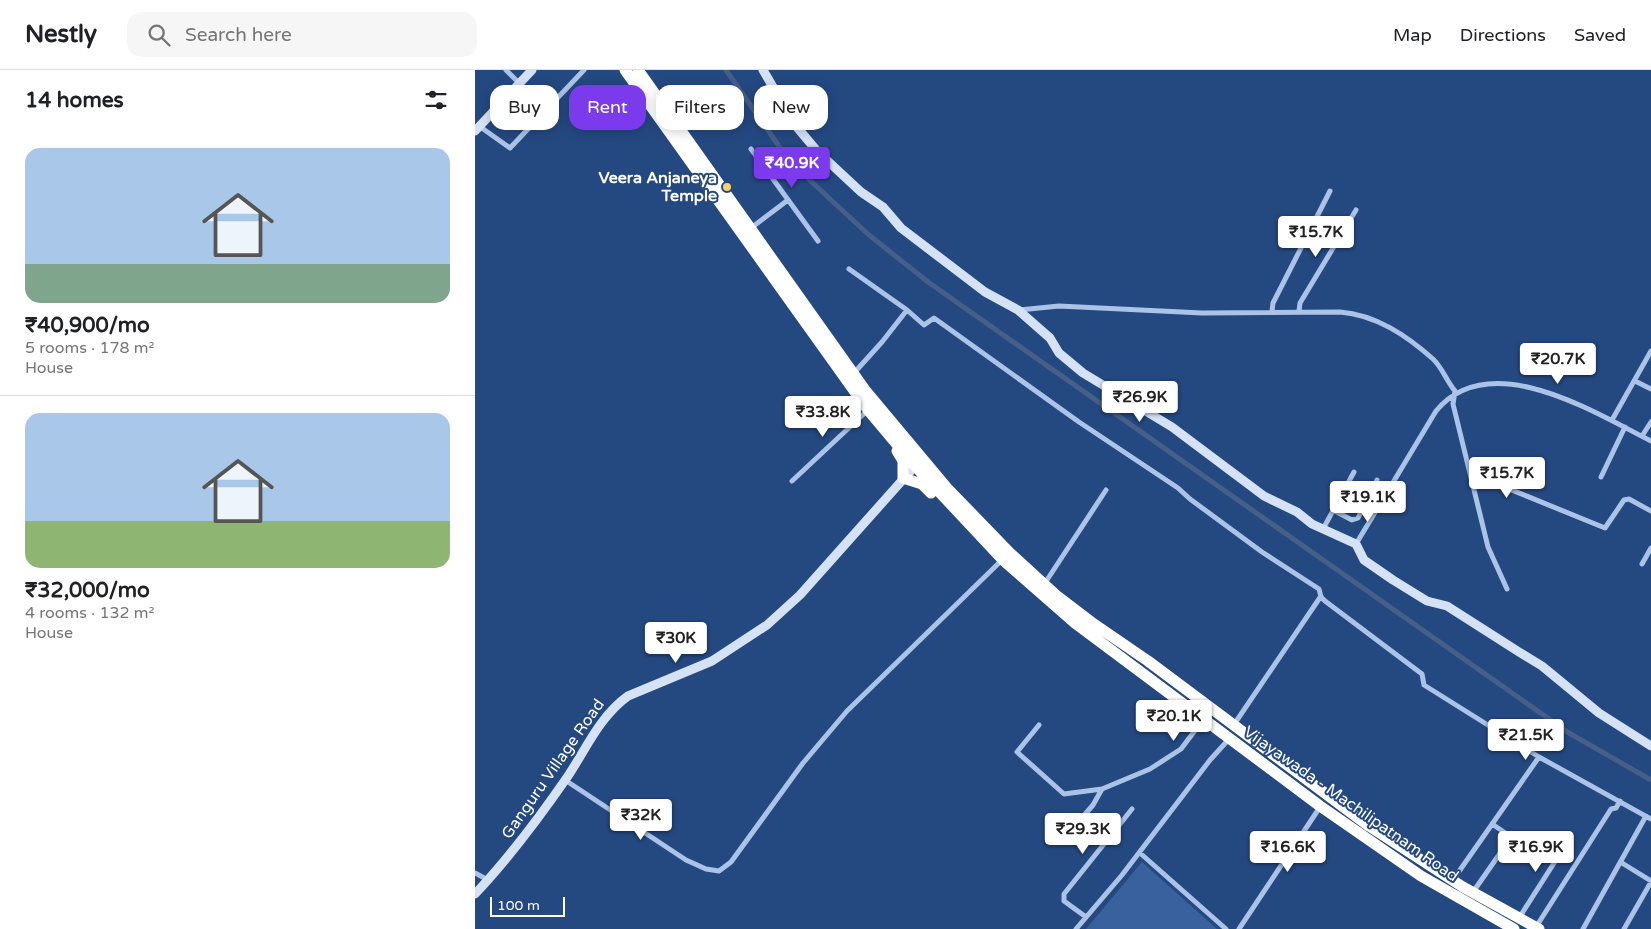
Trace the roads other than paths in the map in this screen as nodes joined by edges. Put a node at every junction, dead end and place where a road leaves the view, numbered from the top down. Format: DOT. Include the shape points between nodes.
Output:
graph roads {
  1 [pos="506,70"];
  2 [pos="532,70"];
  3 [pos="584,70"];
  4 [pos="625,70"];
  5 [pos="638,70"];
  6 [pos="763,70"];
  7 [pos="519,83"];
  8 [pos="476,129"];
  9 [pos="751,149"];
  10 [pos="1330,192"];
  11 [pos="788,200"];
  12 [pos="1356,210"];
  13 [pos="751,228"];
  14 [pos="818,240"];
  15 [pos="849,269"];
  16 [pos="907,310"];
  17 [pos="1018,310"];
  18 [pos="1272,311"];
  19 [pos="1299,311"];
  20 [pos="1651,351"];
  21 [pos="854,373"];
  22 [pos="1635,381"];
  23 [pos="1651,389"];
  24 [pos="1456,394"];
  25 [pos="870,396"];
  26 [pos="871,414"];
  27 [pos="1612,420"];
  28 [pos="1651,422"];
  29 [pos="1625,427"];
  30 [pos="1642,436"];
  31 [pos="1651,441"];
  32 [pos="915,466"];
  33 [pos="1354,472"];
  34 [pos="1470,473"];
  35 [pos="1601,477"];
  36 [pos="903,478"];
  37 [pos="1377,480"];
  38 [pos="792,481"];
  39 [pos="1105,490"];
  40 [pos="1333,510"];
  41 [pos="1651,511"];
  42 [pos="969,526"];
  43 [pos="1323,529"];
  44 [pos="1356,544"];
  45 [pos="1651,548"];
  46 [pos="1003,560"];
  47 [pos="1642,564"];
  48 [pos="1045,584"];
  49 [pos="1507,589"];
  50 [pos="1321,596"];
  51 [pos="1203,720"];
  52 [pos="1039,726"];
  53 [pos="1233,726"];
  54 [pos="1229,739"];
  55 [pos="1651,746"];
  56 [pos="1539,757"];
  57 [pos="565,780"];
  58 [pos="1102,789"];
  59 [pos="1620,801"];
  60 [pos="1320,806"];
  61 [pos="1132,809"];
  62 [pos="1648,818"];
  63 [pos="1492,824"];
  64 [pos="1069,833"];
  65 [pos="1570,838"];
  66 [pos="1140,853"];
  67 [pos="1621,863"];
  68 [pos="475,873"];
  69 [pos="488,880"];
  70 [pos="1453,881"];
  71 [pos="1651,882"];
  72 [pos="1472,892"];
  73 [pos="475,894"];
  74 [pos="1086,917"];
  75 [pos="1516,924"];
  76 [pos="1537,928"];
  77 [pos="1076,929"];
  78 [pos="1226,929"];
  79 [pos="1239,929"];
  80 [pos="1583,929"];
  81 [pos="1624,929"];
  1 -- 7 [label="street"];
  2 -- 7 [label="street"];
  3 -- 8 [label="street" via="510,148"];
  4 -- 26 [label="highway, Vijayawada - Machilipatnam Road"];
  5 -- 13 [label="highway, Vijayawada - Machilipatnam Road"];
  6 -- 17 [label="street" via="796,126 817,151 861,192 883,207 901,228 985,292"];
  7 -- 8 [label="street"];
  9 -- 11 [label="street"];
  10 -- 18 [label="street" via="1273,303"];
  11 -- 13 [label="street"];
  11 -- 14 [label="street"];
  12 -- 19 [label="street" via="1300,303"];
  13 -- 21 [label="highway, Vijayawada - Machilipatnam Road"];
  15 -- 16 [label="street"];
  16 -- 21 [label="street"];
  16 -- 50 [label="street" via="924,325 934,318 1177,488 1262,552 1319,589"];
  17 -- 18 [label="street" via="1059,306 1202,313"];
  17 -- 43 [label="street" via="1083,373 1172,427 1264,496"];
  18 -- 19 [label="street"];
  19 -- 24 [label="street" via="1360,314 1384,323 1434,360"];
  20 -- 22 [label="street"];
  21 -- 25 [label="highway, Vijayawada - Machilipatnam Road"];
  22 -- 23 [label="street"];
  22 -- 27 [label="street"];
  24 -- 27 [label="street" via="1490,384 1513,384 1553,394"];
  24 -- 34 [label="street" via="1453,404"];
  24 -- 44 [label="street" via="1436,411"];
  25 -- 32 [label="highway" via="885,422 917,461"];
  25 -- 48 [label="highway, Vijayawada - Machilipatnam Road" via="947,488"];
  26 -- 32 [label="highway, Vijayawada - Machilipatnam Road"];
  26 -- 36 [label="highway" via="903,461"];
  26 -- 38 [label="street"];
  27 -- 29 [label="street"];
  28 -- 30 [label="street"];
  29 -- 30 [label="street"];
  29 -- 35 [label="street"];
  30 -- 31 [label="street"];
  32 -- 36 [label="street, Ganguru Village Road"];
  32 -- 42 [label="highway, Vijayawada - Machilipatnam Road"];
  33 -- 40 [label="street"];
  34 -- 41 [label="street" via="1605,528 1624,500"];
  34 -- 49 [label="street" via="1488,547"];
  36 -- 42 [label="highway" via="922,484 958,520"];
  36 -- 57 [label="street, Ganguru Village Road" via="800,595 767,625 712,661 627,696 618,703 597,729"];
  37 -- 40 [label="street" via="1359,518 1353,520"];
  39 -- 48 [label="street"];
  40 -- 43 [label="street"];
  42 -- 46 [label="highway, Vijayawada - Machilipatnam Road"];
  43 -- 44 [label="street"];
  44 -- 55 [label="street" via="1364,560 1393,580 1427,601 1447,606 1541,666 1599,713"];
  45 -- 47 [label="street"];
  46 -- 51 [label="highway, Vijayawada - Machilipatnam Road" via="1075,623"];
  46 -- 57 [label="street" via="847,712 803,763 723,869 706,869 686,860"];
  48 -- 53 [label="highway, Vijayawada - Machilipatnam Road"];
  50 -- 53 [label="street"];
  50 -- 56 [label="street" via="1422,674 1424,685"];
  51 -- 54 [label="highway, Vijayawada - Machilipatnam Road"];
  51 -- 58 [label="street" via="1175,754 1150,769"];
  52 -- 58 [label="street" via="1017,752 1064,794"];
  53 -- 70 [label="highway, Vijayawada - Machilipatnam Road" via="1369,826"];
  54 -- 60 [label="highway, Vijayawada - Machilipatnam Road"];
  54 -- 66 [label="street"];
  56 -- 59 [label="street"];
  56 -- 63 [label="street"];
  57 -- 69 [label="street, Ganguru Village Road" via="529,831"];
  58 -- 64 [label="street"];
  59 -- 62 [label="street"];
  59 -- 76 [label="street" via="1616,808 1611,809"];
  60 -- 75 [label="highway, Vijayawada - Machilipatnam Road" via="1421,876"];
  60 -- 79 [label="street"];
  61 -- 74 [label="street" via="1064,894 1066,902"];
  62 -- 67 [label="street"];
  63 -- 70 [label="street"];
  63 -- 72 [label="street" via="1510,839"];
  65 -- 75 [label="street"];
  66 -- 74 [label="street"];
  66 -- 78 [label="street"];
  67 -- 71 [label="street"];
  67 -- 80 [label="street"];
  68 -- 69 [label="street"];
  69 -- 73 [label="street, Ganguru Village Road"];
  70 -- 72 [label="highway, Vijayawada - Machilipatnam Road"];
  71 -- 81 [label="street"];
  72 -- 75 [label="highway, Vijayawada - Machilipatnam Road"];
  74 -- 77 [label="street"];
  75 -- 76 [label="highway, Vijayawada - Machilipatnam Road"];
}
